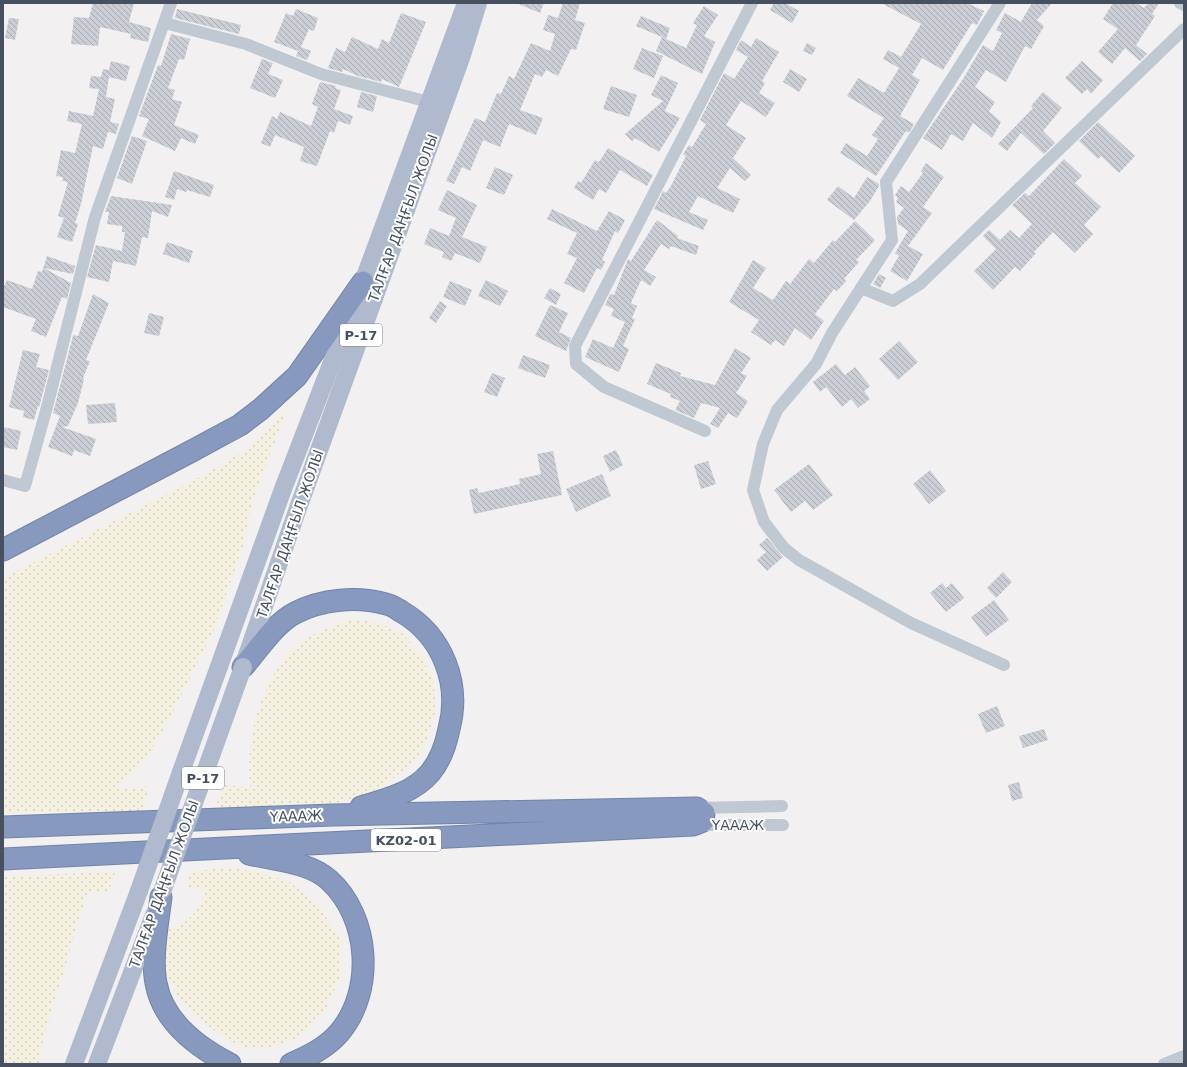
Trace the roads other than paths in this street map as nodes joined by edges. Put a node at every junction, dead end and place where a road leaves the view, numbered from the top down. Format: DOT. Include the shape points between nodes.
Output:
graph roads {
  1 [pos="171,3"];
  2 [pos="466,3"];
  3 [pos="478,3"];
  4 [pos="752,3"];
  5 [pos="1000,3"];
  6 [pos="1180,3"];
  7 [pos="1184,5"];
  8 [pos="165,23"];
  9 [pos="1184,30"];
  10 [pos="429,102"];
  11 [pos="363,282"];
  12 [pos="861,288"];
  13 [pos="705,431"];
  14 [pos="3,480"];
  15 [pos="3,550"];
  16 [pos="1004,664"];
  17 [pos="243,667"];
  18 [pos="782,806"];
  19 [pos="333,815"];
  20 [pos="695,816"];
  21 [pos="783,825"];
  22 [pos="3,828"];
  23 [pos="225,849"];
  24 [pos="3,859"];
  25 [pos="162,893"];
  26 [pos="1184,1056"];
  27 [pos="74,1064"];
  28 [pos="97,1064"];
  29 [pos="230,1064"];
  30 [pos="291,1064"];
  31 [pos="1164,1064"];
  1 -- 8 [label="street"];
  2 -- 10 [label="main road, ТАЛҒАР ДАҢҒЫЛ ЖОЛЫ"];
  3 -- 17 [label="main road, ТАЛҒАР ДАҢҒЫЛ ЖОЛЫ / P-17"];
  4 -- 13 [label="street" via="575,346 576,364 604,387"];
  5 -- 12 [label="street" via="886,182 892,240"];
  6 -- 7 [label="street"];
  8 -- 10 [label="street" via="246,44 321,74"];
  8 -- 14 [label="street" via="95,217 25,486"];
  9 -- 12 [label="street" via="920,284 893,301"];
  10 -- 11 [label="main road, ТАЛҒАР ДАҢҒЫЛ ЖОЛЫ"];
  11 -- 15 [label="highway" via="296,376 240,425"];
  11 -- 27 [label="main road, ТАЛҒАР ДАҢҒЫЛ ЖОЛЫ / P-17, bridge" via="284,489"];
  12 -- 16 [label="street" via="832,333 816,364 777,410 763,444 753,490 764,522 784,548 799,560 911,623"];
  17 -- 19 [label="highway" via="277,628 294,614 323,603 354,599 388,604 413,618 432,638 446,659 453,687 454,713 445,746 430,773 406,791 390,799"];
  17 -- 25 [label="main road, ТАЛҒАР ДАҢҒЫЛ ЖОЛЫ / P-17, bridge"];
  18 -- 20 [label="street, ҮАААЖ / KZ02-01"];
  19 -- 20 [label="highway, ҮАААЖ / KZ02-01" via="590,810"];
  19 -- 22 [label="highway, ҮАААЖ / KZ02-01"];
  20 -- 21 [label="street, ҮАААЖ / KZ02-01"];
  20 -- 23 [label="highway, ҮАААЖ / KZ02-01" via="587,831"];
  23 -- 24 [label="highway, ҮАААЖ / KZ02-01"];
  23 -- 30 [label="highway" via="310,868 329,880 344,898 356,922 362,949 362,979 355,1005 339,1032 319,1051"];
  25 -- 28 [label="main road, ТАЛҒАР ДАҢҒЫЛ ЖОЛЫ / P-17"];
  25 -- 29 [label="highway" via="155,958 156,983 166,1012 207,1052"];
  26 -- 31 [label="street"];
}
